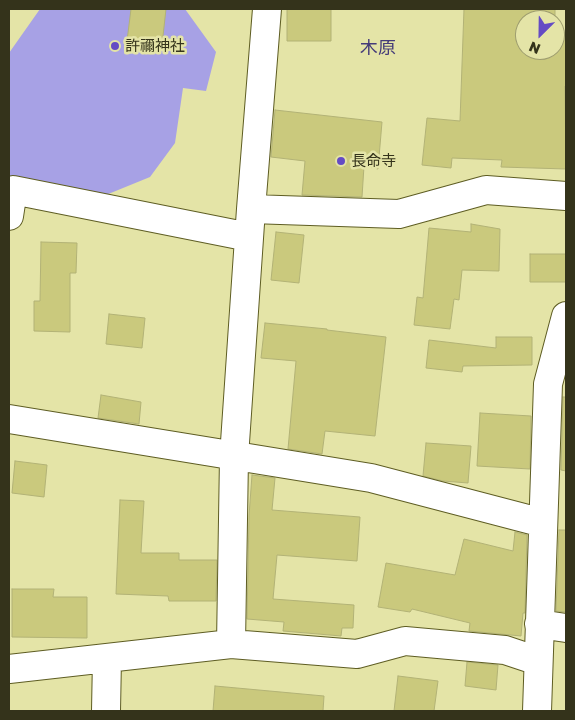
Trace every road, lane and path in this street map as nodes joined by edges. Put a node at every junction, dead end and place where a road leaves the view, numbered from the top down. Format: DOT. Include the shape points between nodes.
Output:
graph roads {
  1 [pos="267,9"];
  2 [pos="566,196"];
  3 [pos="251,209"];
  4 [pos="9,216"];
  5 [pos="249,237"];
  6 [pos="566,316"];
  7 [pos="9,419"];
  8 [pos="234,457"];
  9 [pos="543,523"];
  10 [pos="539,624"];
  11 [pos="566,628"];
  12 [pos="230,644"];
  13 [pos="107,658"];
  14 [pos="538,661"];
  15 [pos="9,669"];
  16 [pos="106,711"];
  17 [pos="537,711"];
  1 -- 3 [label="street"];
  2 -- 3 [label="street" via="486,190 399,214"];
  3 -- 5 [label="street"];
  4 -- 5 [label="street" via="13,190"];
  5 -- 8 [label="street"];
  6 -- 9 [label="street" via="548,384"];
  7 -- 8 [label="street"];
  8 -- 9 [label="street" via="371,478"];
  8 -- 12 [label="street"];
  9 -- 10 [label="street"];
  10 -- 11 [label="street"];
  10 -- 14 [label="street"];
  12 -- 13 [label="street"];
  12 -- 14 [label="street" via="357,654 405,641 506,650"];
  13 -- 15 [label="street"];
  13 -- 16 [label="street"];
  14 -- 17 [label="street"];
}
